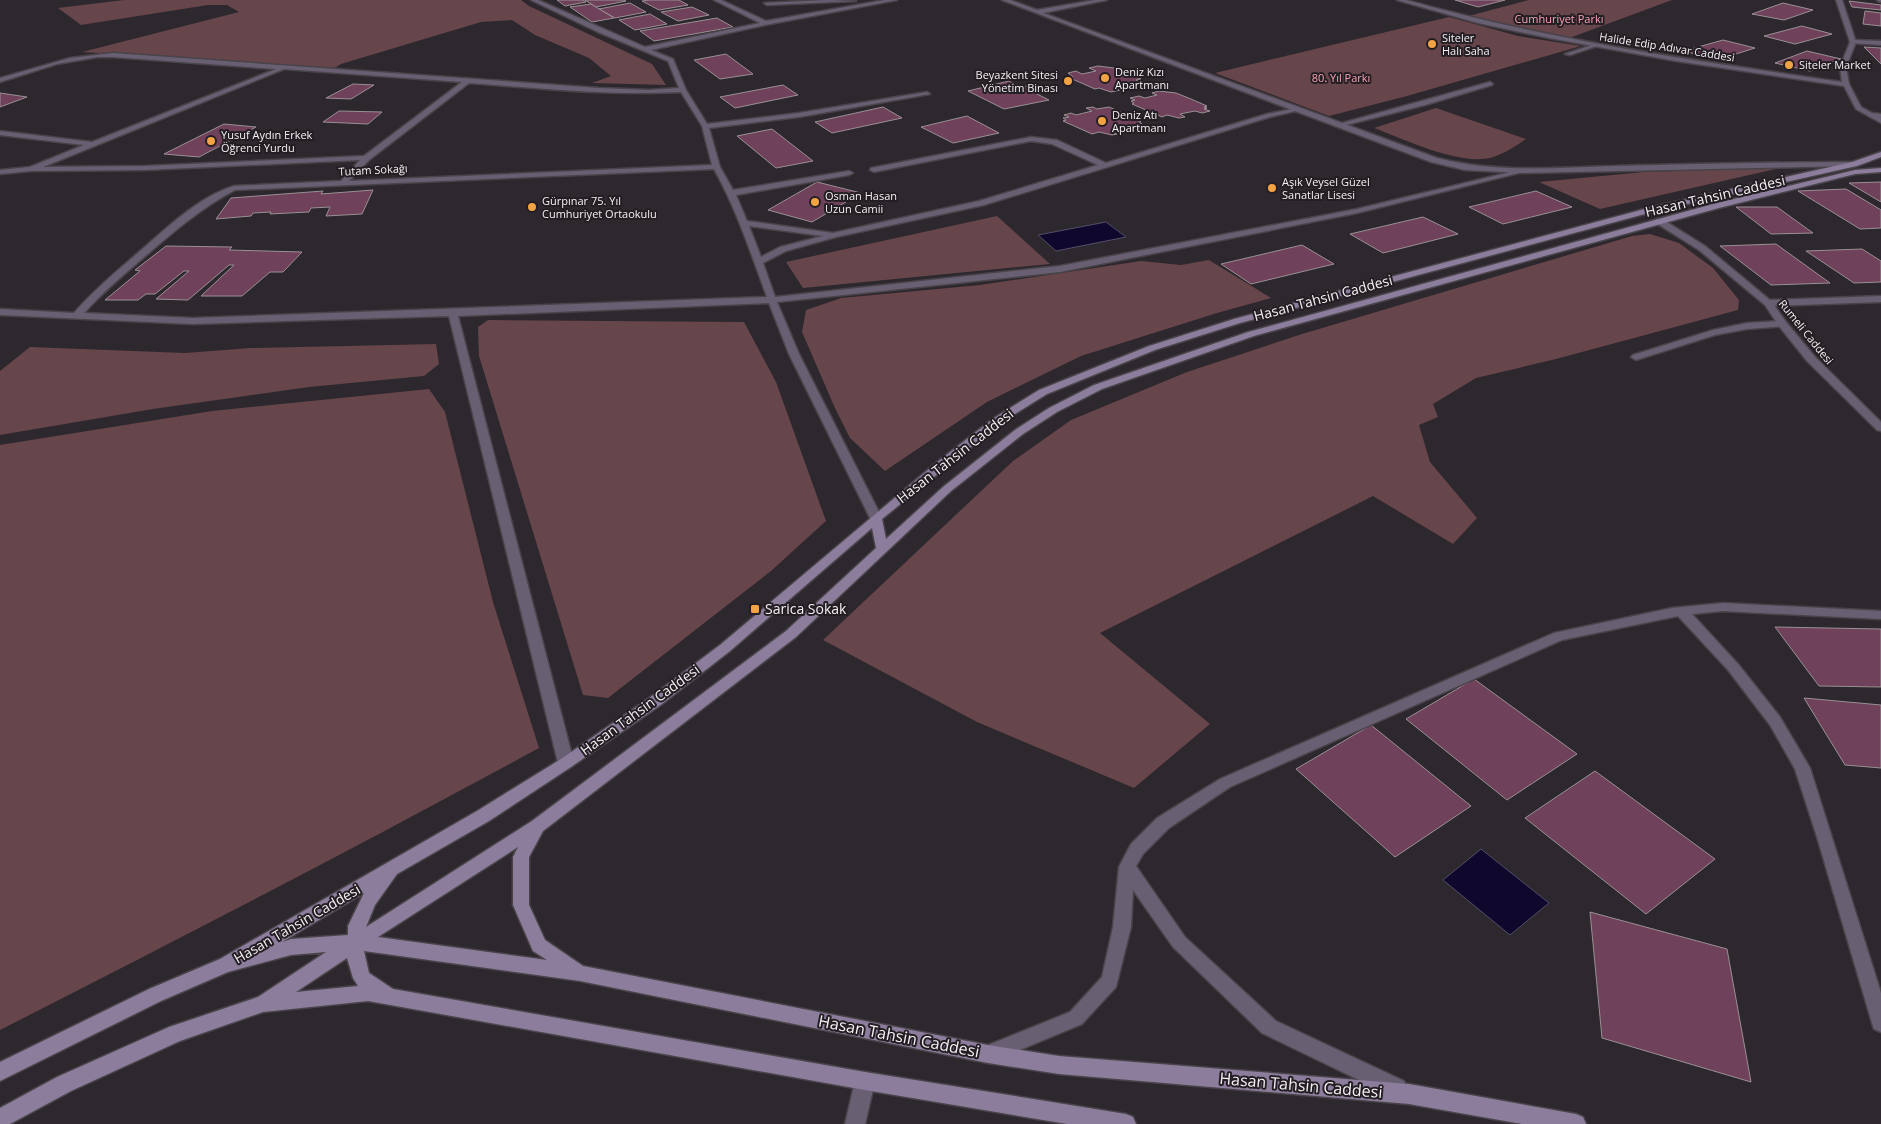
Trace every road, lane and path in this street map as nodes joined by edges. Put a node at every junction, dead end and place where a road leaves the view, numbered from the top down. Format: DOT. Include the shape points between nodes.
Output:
graph roads {
  1 [pos="534,0"];
  2 [pos="717,0"];
  3 [pos="873,0"];
  4 [pos="894,0"];
  5 [pos="1005,0"];
  6 [pos="1104,0"];
  7 [pos="1400,0"];
  8 [pos="1839,0"];
  9 [pos="767,3"];
  10 [pos="1037,12"];
  11 [pos="765,23"];
  12 [pos="1853,42"];
  13 [pos="1881,43"];
  14 [pos="1594,46"];
  15 [pos="646,49"];
  16 [pos="1568,54"];
  17 [pos="284,68"];
  18 [pos="0,80"];
  19 [pos="467,81"];
  20 [pos="1490,84"];
  21 [pos="1846,84"];
  22 [pos="683,90"];
  23 [pos="927,94"];
  24 [pos="1297,110"];
  25 [pos="1871,115"];
  26 [pos="1881,116"];
  27 [pos="1881,121"];
  28 [pos="1338,124"];
  29 [pos="705,126"];
  30 [pos="0,133"];
  31 [pos="93,144"];
  32 [pos="1881,154"];
  33 [pos="366,158"];
  34 [pos="1854,164"];
  35 [pos="1105,165"];
  36 [pos="716,167"];
  37 [pos="30,169"];
  38 [pos="874,170"];
  39 [pos="1879,170"];
  40 [pos="1523,171"];
  41 [pos="0,172"];
  42 [pos="849,173"];
  43 [pos="344,182"];
  44 [pos="732,193"];
  45 [pos="1659,221"];
  46 [pos="744,223"];
  47 [pos="834,235"];
  48 [pos="757,262"];
  49 [pos="1881,298"];
  50 [pos="772,300"];
  51 [pos="1768,303"];
  52 [pos="0,312"];
  53 [pos="453,313"];
  54 [pos="78,314"];
  55 [pos="1782,324"];
  56 [pos="1636,357"];
  57 [pos="1881,428"];
  58 [pos="876,518"];
  59 [pos="882,548"];
  60 [pos="1681,611"];
  61 [pos="1881,615"];
  62 [pos="566,763"];
  63 [pos="538,826"];
  64 [pos="404,862"];
  65 [pos="1127,867"];
  66 [pos="356,942"];
  67 [pos="226,966"];
  68 [pos="580,973"];
  69 [pos="390,997"];
  70 [pos="263,1004"];
  71 [pos="1881,1024"];
  72 [pos="988,1054"];
  73 [pos="0,1072"];
  74 [pos="865,1081"];
  75 [pos="1408,1094"];
  76 [pos="0,1119"];
  77 [pos="856,1124"];
  78 [pos="1126,1124"];
  79 [pos="1576,1124"];
  1 -- 15 [label="street"];
  2 -- 11 [label="street"];
  3 -- 9 [label="street"];
  4 -- 11 [label="street"];
  5 -- 10 [label="street"];
  6 -- 10 [label="street"];
  7 -- 14 [label="street, Halide Edip Adıvar Caddesi" via="1505,28"];
  8 -- 12 [label="street"];
  10 -- 24 [label="street"];
  11 -- 15 [label="street"];
  12 -- 13 [label="street"];
  12 -- 21 [label="street" via="1843,66"];
  14 -- 16 [label="street"];
  14 -- 21 [label="street, Halide Edip Adıvar Caddesi"];
  15 -- 22 [label="street" via="671,60"];
  17 -- 18 [label="street" via="90,55 59,61"];
  17 -- 19 [label="street"];
  17 -- 31 [label="street"];
  19 -- 22 [label="street" via="649,92"];
  19 -- 33 [label="street"];
  20 -- 28 [label="street"];
  21 -- 25 [label="street" via="1858,108"];
  22 -- 29 [label="street"];
  23 -- 29 [label="street" via="799,115"];
  24 -- 28 [label="street"];
  24 -- 35 [label="street" via="1269,115"];
  25 -- 26 [label="street"];
  25 -- 27 [label="street"];
  28 -- 40 [label="street" via="1434,160 1465,168"];
  29 -- 36 [label="street"];
  30 -- 31 [label="street"];
  31 -- 37 [label="street"];
  32 -- 34 [label="main road, Hasan Tahsin Caddesi"];
  33 -- 37 [label="street" via="145,168"];
  33 -- 43 [label="street"];
  34 -- 39 [label="main road"];
  34 -- 40 [label="street"];
  34 -- 58 [label="main road, Hasan Tahsin Caddesi" via="1655,209 1517,245 1237,321 1152,348 1042,392 998,420"];
  35 -- 38 [label="street" via="1054,142 1031,139"];
  35 -- 47 [label="street" via="981,203"];
  36 -- 43 [label="street, Tutam Sokağı"];
  36 -- 44 [label="street"];
  37 -- 41 [label="street"];
  39 -- 45 [label="main road, Hasan Tahsin Caddesi" via="1846,175"];
  40 -- 50 [label="street" via="1357,211 1060,269"];
  42 -- 44 [label="street"];
  43 -- 54 [label="street, Tutam Sokağı" via="234,188 220,194 181,221"];
  44 -- 46 [label="street"];
  45 -- 51 [label="street, Rumeli Caddesi" via="1702,248"];
  45 -- 59 [label="main road, Hasan Tahsin Caddesi" via="1251,334 1098,387 1019,432 947,489"];
  46 -- 47 [label="street"];
  46 -- 48 [label="street"];
  47 -- 48 [label="street" via="783,249"];
  48 -- 50 [label="street"];
  49 -- 51 [label="street"];
  50 -- 53 [label="street"];
  50 -- 58 [label="street" via="794,354"];
  51 -- 55 [label="street, Rumeli Caddesi"];
  52 -- 54 [label="street"];
  53 -- 54 [label="street" via="193,321"];
  53 -- 62 [label="street"];
  55 -- 56 [label="street" via="1747,326 1713,333"];
  55 -- 57 [label="street, Rumeli Caddesi" via="1811,359"];
  58 -- 59 [label="main road"];
  58 -- 62 [label="main road, Hasan Tahsin Caddesi" via="725,648"];
  59 -- 63 [label="main road, Hasan Tahsin Caddesi" via="791,634"];
  60 -- 61 [label="street" via="1723,607"];
  60 -- 65 [label="street" via="1558,636 1225,783 1163,823 1137,849"];
  60 -- 71 [label="street" via="1733,667 1775,721 1802,768 1826,837"];
  62 -- 64 [label="main road, Hasan Tahsin Caddesi"];
  63 -- 66 [label="main road, Hasan Tahsin Caddesi"];
  63 -- 68 [label="main road" via="522,857 521,905 540,945"];
  64 -- 66 [label="main road" via="385,877 369,900 357,926"];
  64 -- 67 [label="main road, Hasan Tahsin Caddesi"];
  65 -- 72 [label="street" via="1122,927 1110,981 1076,1018"];
  65 -- 75 [label="street" via="1179,942 1269,1027"];
  66 -- 67 [label="main road, Hasan Tahsin Caddesi" via="291,947"];
  66 -- 68 [label="main road, Hasan Tahsin Caddesi"];
  66 -- 69 [label="main road" via="355,956 362,978"];
  66 -- 70 [label="main road, Hasan Tahsin Caddesi"];
  67 -- 73 [label="main road, Hasan Tahsin Caddesi" via="155,994"];
  68 -- 72 [label="main road, Hasan Tahsin Caddesi"];
  69 -- 70 [label="main road" via="368,993"];
  69 -- 74 [label="main road"];
  70 -- 76 [label="main road" via="176,1034 64,1084"];
  72 -- 75 [label="main road, Hasan Tahsin Caddesi" via="1059,1065"];
  74 -- 77 [label="street"];
  74 -- 78 [label="main road"];
  75 -- 79 [label="main road, Hasan Tahsin Caddesi"];
}
